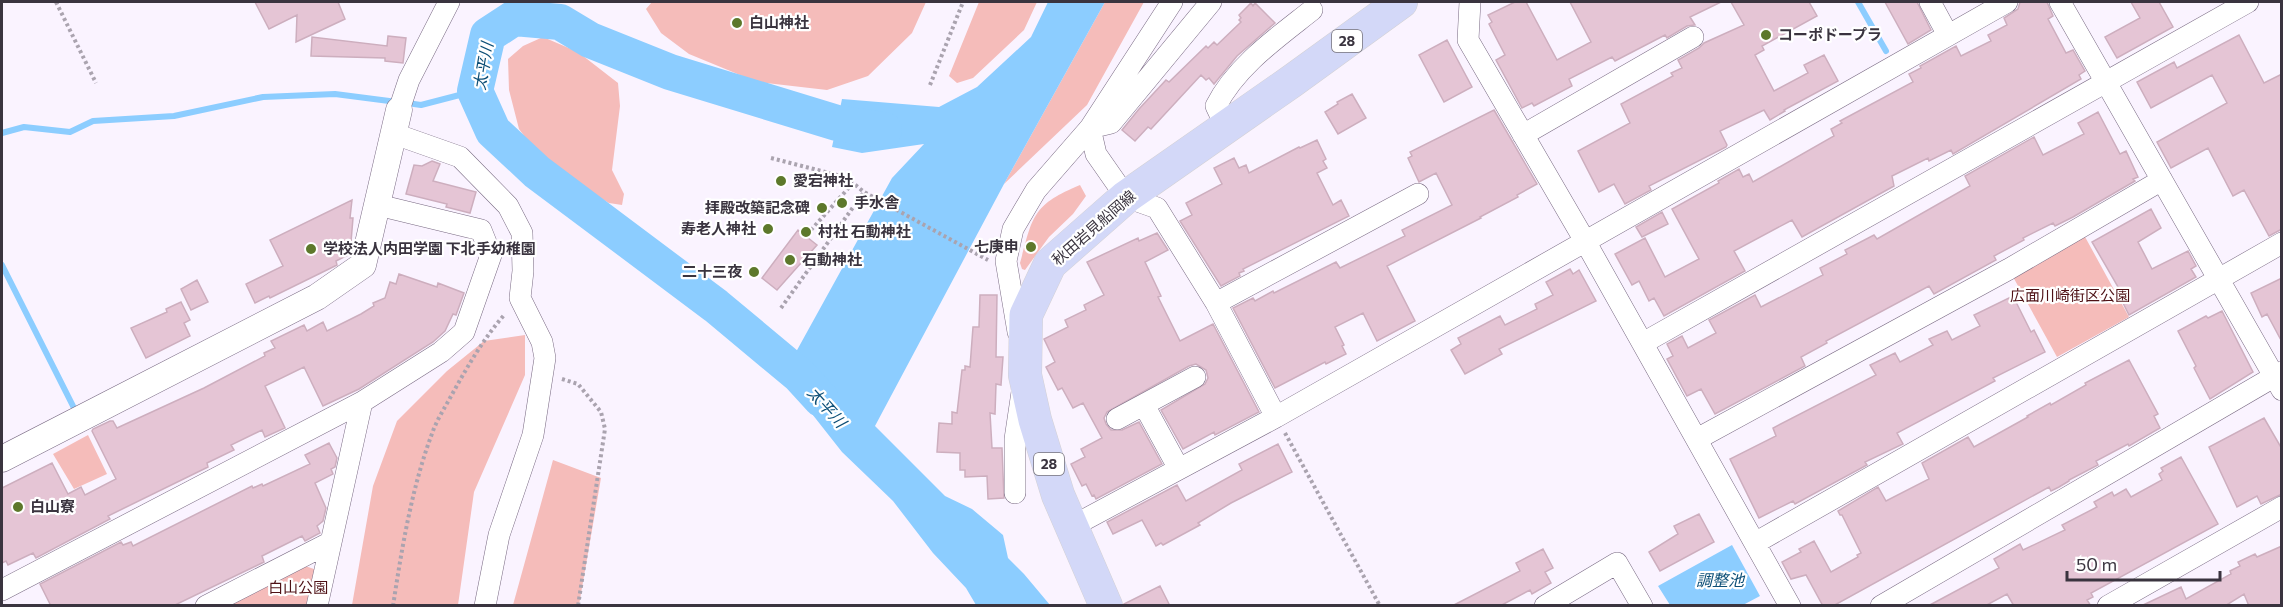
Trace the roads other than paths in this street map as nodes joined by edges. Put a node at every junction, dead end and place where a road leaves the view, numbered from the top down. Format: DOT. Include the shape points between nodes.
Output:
graph roads {
  1 [pos="449,2"];
  2 [pos="1172,2"];
  3 [pos="1211,2"];
  4 [pos="1401,2"];
  5 [pos="1470,2"];
  6 [pos="1930,2"];
  7 [pos="2007,2"];
  8 [pos="2060,2"];
  9 [pos="2248,2"];
  10 [pos="1312,10"];
  11 [pos="1948,35"];
  12 [pos="1693,37"];
  13 [pos="2106,82"];
  14 [pos="398,112"];
  15 [pos="1226,127"];
  16 [pos="1090,128"];
  17 [pos="1523,135"];
  18 [pos="2162,180"];
  19 [pos="1418,194"];
  20 [pos="1126,197"];
  21 [pos="378,205"];
  22 [pos="1585,241"];
  23 [pos="2282,243"];
  24 [pos="2217,278"];
  25 [pos="1012,295"];
  26 [pos="1216,303"];
  27 [pos="1643,343"];
  28 [pos="1025,375"];
  29 [pos="1195,377"];
  30 [pos="2279,379"];
  31 [pos="362,402"];
  32 [pos="1144,405"];
  33 [pos="1276,417"];
  34 [pos="1117,419"];
  35 [pos="1015,439"];
  36 [pos="1697,439"];
  37 [pos="2,459"];
  38 [pos="1179,469"];
  39 [pos="1015,493"];
  40 [pos="2282,507"];
  41 [pos="1071,527"];
  42 [pos="331,542"];
  43 [pos="1755,543"];
  44 [pos="2,590"];
  45 [pos="2,597"];
  46 [pos="1785,604"];
  47 [pos="6,606"];
  48 [pos="206,606"];
  49 [pos="317,606"];
  50 [pos="485,606"];
  51 [pos="1106,606"];
  52 [pos="1545,606"];
  53 [pos="1642,606"];
  54 [pos="1881,606"];
  55 [pos="2108,606"];
  1 -- 14 [label="street" via="409,80"];
  2 -- 16 [label="street"];
  3 -- 16 [label="street" via="1111,123"];
  4 -- 15 [label="main road, 秋田岩見船岡線 / 28"];
  5 -- 17 [label="street" via="1468,40"];
  6 -- 11 [label="street"];
  7 -- 11 [label="street"];
  8 -- 13 [label="street"];
  9 -- 13 [label="street"];
  10 -- 15 [label="street" via="1266,46 1223,92 1216,106"];
  11 -- 22 [label="street"];
  12 -- 17 [label="street"];
  13 -- 18 [label="street"];
  13 -- 27 [label="street"];
  14 -- 21 [label="street"];
  14 -- 50 [label="street" via="460,157 508,206 522,233 520,298 542,342 545,358 533,435 499,535"];
  15 -- 20 [label="main road, 秋田岩見船岡線 / 28"];
  16 -- 20 [label="street" via="1096,154"];
  16 -- 25 [label="street" via="1036,190 1013,229 1006,261"];
  17 -- 22 [label="street"];
  18 -- 24 [label="street"];
  18 -- 36 [label="street" via="2010,269"];
  19 -- 26 [label="street"];
  20 -- 26 [label="street" via="1158,208"];
  20 -- 28 [label="main road, 秋田岩見船岡線 / 28" via="1050,264 1026,315"];
  21 -- 31 [label="street" via="481,230 491,255 464,332 441,352"];
  21 -- 37 [label="street" via="363,265 317,297"];
  22 -- 27 [label="street"];
  22 -- 33 [label="street"];
  23 -- 24 [label="street"];
  24 -- 30 [label="street"];
  24 -- 43 [label="street"];
  25 -- 28 [label="street"];
  25 -- 35 [label="street"];
  26 -- 33 [label="street"];
  27 -- 36 [label="street"];
  28 -- 35 [label="street"];
  28 -- 41 [label="main road, 秋田岩見船岡線 / 28" via="1035,420"];
  29 -- 32 [label="street"];
  30 -- 54 [label="street"];
  31 -- 42 [label="street"];
  31 -- 44 [label="street"];
  32 -- 34 [label="street"];
  32 -- 38 [label="street"];
  33 -- 38 [label="street"];
  35 -- 39 [label="street"];
  36 -- 43 [label="street"];
  38 -- 41 [label="street"];
  40 -- 55 [label="street"];
  41 -- 51 [label="main road, 秋田岩見船岡線 / 28"];
  42 -- 48 [label="street"];
  42 -- 49 [label="street"];
  43 -- 46 [label="street"];
  45 -- 47 [label="street"];
  52 -- 53 [label="street" via="1617,563"];
}
